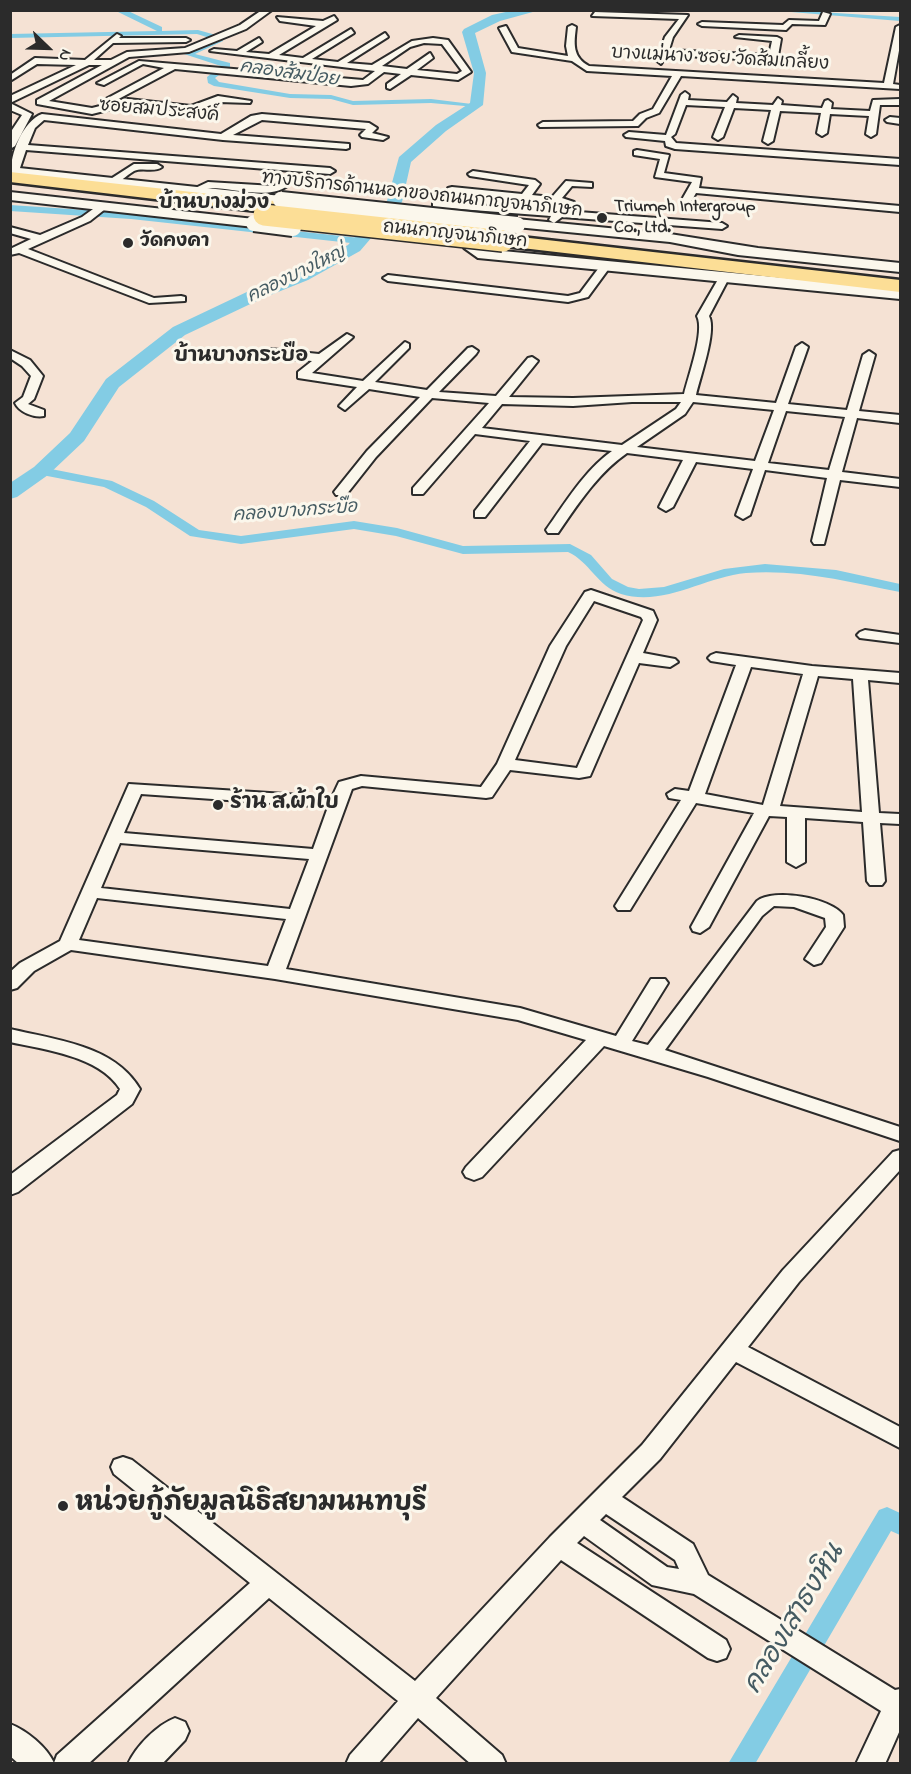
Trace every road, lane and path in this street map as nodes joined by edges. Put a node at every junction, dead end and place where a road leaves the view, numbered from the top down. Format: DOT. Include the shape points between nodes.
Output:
graph roads {
  1 [pos="268,10"];
  2 [pos="303,14"];
  3 [pos="595,14"];
  4 [pos="826,14"];
  5 [pos="760,15"];
  6 [pos="685,17"];
  7 [pos="280,19"];
  8 [pos="292,20"];
  9 [pos="330,21"];
  10 [pos="704,21"];
  11 [pos="789,22"];
  12 [pos="822,23"];
  13 [pos="833,24"];
  14 [pos="572,27"];
  15 [pos="742,27"];
  16 [pos="900,27"];
  17 [pos="503,28"];
  18 [pos="806,29"];
  19 [pos="699,34"];
  20 [pos="385,35"];
  21 [pos="739,37"];
  22 [pos="186,40"];
  23 [pos="259,40"];
  24 [pos="695,43"];
  25 [pos="165,50"];
  26 [pos="103,51"];
  27 [pos="214,51"];
  28 [pos="664,52"];
  29 [pos="692,52"];
  30 [pos="239,53"];
  31 [pos="272,56"];
  32 [pos="430,56"];
  33 [pos="532,56"];
  34 [pos="734,56"];
  35 [pos="573,57"];
  36 [pos="773,57"];
  37 [pos="306,59"];
  38 [pos="796,59"];
  39 [pos="661,62"];
  40 [pos="86,63"];
  41 [pos="114,63"];
  42 [pos="341,63"];
  43 [pos="139,64"];
  44 [pos="693,64"];
  45 [pos="177,66"];
  46 [pos="380,68"];
  47 [pos="410,71"];
  48 [pos="251,72"];
  49 [pos="656,74"];
  50 [pos="677,75"];
  51 [pos="732,78"];
  52 [pos="10,79"];
  53 [pos="241,79"];
  54 [pos="342,82"];
  55 [pos="390,86"];
  56 [pos="888,86"];
  57 [pos="900,87"];
  58 [pos="333,88"];
  59 [pos="123,94"];
  60 [pos="70,99"];
  61 [pos="10,100"];
  62 [pos="247,101"];
  63 [pos="732,101"];
  64 [pos="900,102"];
  65 [pos="61,104"];
  66 [pos="778,104"];
  67 [pos="102,105"];
  68 [pos="10,106"];
  69 [pos="827,107"];
  70 [pos="874,114"];
  71 [pos="890,120"];
  72 [pos="900,120"];
  73 [pos="543,125"];
  74 [pos="659,127"];
  75 [pos="822,133"];
  76 [pos="871,134"];
  77 [pos="629,135"];
  78 [pos="223,137"];
  79 [pos="383,137"];
  80 [pos="718,137"];
  81 [pos="768,141"];
  82 [pos="10,146"];
  83 [pos="346,146"];
  84 [pos="23,147"];
  85 [pos="722,150"];
  86 [pos="637,153"];
  87 [pos="834,158"];
  88 [pos="716,162"];
  89 [pos="900,162"];
  90 [pos="830,171"];
  91 [pos="474,174"];
  92 [pos="11,176"];
  93 [pos="104,181"];
  94 [pos="600,181"];
  95 [pos="286,182"];
  96 [pos="495,183"];
  97 [pos="802,185"];
  98 [pos="452,190"];
  99 [pos="693,190"];
  100 [pos="194,191"];
  101 [pos="744,191"];
  102 [pos="484,193"];
  103 [pos="852,193"];
  104 [pos="10,194"];
  105 [pos="525,197"];
  106 [pos="47,200"];
  107 [pos="555,200"];
  108 [pos="569,202"];
  109 [pos="580,202"];
  110 [pos="685,203"];
  111 [pos="792,204"];
  112 [pos="437,205"];
  113 [pos="737,205"];
  114 [pos="848,205"];
  115 [pos="100,209"];
  116 [pos="268,211"];
  117 [pos="562,214"];
  118 [pos="900,214"];
  119 [pos="844,216"];
  120 [pos="43,225"];
  121 [pos="548,225"];
  122 [pos="723,226"];
  123 [pos="10,230"];
  124 [pos="23,234"];
  125 [pos="506,237"];
  126 [pos="41,239"];
  127 [pos="14,251"];
  128 [pos="753,252"];
  129 [pos="605,267"];
  130 [pos="900,268"];
  131 [pos="726,276"];
  132 [pos="900,276"];
  133 [pos="388,278"];
  134 [pos="900,286"];
  135 [pos="900,294"];
  136 [pos="181,299"];
  137 [pos="347,337"];
  138 [pos="405,346"];
  139 [pos="802,347"];
  140 [pos="472,351"];
  141 [pos="10,353"];
  142 [pos="869,355"];
  143 [pos="255,356"];
  144 [pos="321,358"];
  145 [pos="532,361"];
  146 [pos="368,385"];
  147 [pos="430,396"];
  148 [pos="689,398"];
  149 [pos="500,402"];
  150 [pos="16,406"];
  151 [pos="345,406"];
  152 [pos="781,407"];
  153 [pos="40,413"];
  154 [pos="851,415"];
  155 [pos="900,419"];
  156 [pos="470,430"];
  157 [pos="538,438"];
  158 [pos="622,448"];
  159 [pos="691,458"];
  160 [pos="762,466"];
  161 [pos="834,475"];
  162 [pos="900,483"];
  163 [pos="418,491"];
  164 [pos="341,492"];
  165 [pos="666,507"];
  166 [pos="480,514"];
  167 [pos="743,515"];
  168 [pos="553,530"];
  169 [pos="819,541"];
  170 [pos="865,635"];
  171 [pos="900,639"];
  172 [pos="635,657"];
  173 [pos="716,658"];
  174 [pos="670,662"];
  175 [pos="745,662"];
  176 [pos="812,671"];
  177 [pos="860,675"];
  178 [pos="900,678"];
  179 [pos="505,764"];
  180 [pos="687,796"];
  181 [pos="339,803"];
  182 [pos="767,811"];
  183 [pos="796,813"];
  184 [pos="870,817"];
  185 [pos="900,819"];
  186 [pos="114,837"];
  187 [pos="319,855"];
  188 [pos="796,862"];
  189 [pos="876,881"];
  190 [pos="92,892"];
  191 [pos="624,906"];
  192 [pos="296,915"];
  193 [pos="700,927"];
  194 [pos="68,944"];
  195 [pos="814,959"];
  196 [pos="275,973"];
  197 [pos="657,983"];
  198 [pos="10,984"];
  199 [pos="10,1035"];
  200 [pos="611,1040"];
  201 [pos="653,1053"];
  202 [pos="900,1134"];
  203 [pos="900,1156"];
  204 [pos="474,1172"];
  205 [pos="10,1187"];
  206 [pos="734,1350"];
  207 [pos="900,1438"];
  208 [pos="123,1467"];
  209 [pos="604,1499"];
  210 [pos="582,1521"];
  211 [pos="559,1545"];
  212 [pos="269,1582"];
  213 [pos="699,1583"];
  214 [pos="717,1648"];
  215 [pos="417,1699"];
  216 [pos="900,1705"];
  217 [pos="175,1731"];
  218 [pos="10,1737"];
  219 [pos="40,1764"];
  220 [pos="67,1764"];
  221 [pos="142,1764"];
  222 [pos="360,1764"];
  223 [pos="492,1764"];
  224 [pos="870,1764"];
  1 -- 41 [label="street" via="219,37 175,52 132,54"];
  2 -- 8 [label="street"];
  3 -- 6 [label="street"];
  4 -- 12 [label="street"];
  5 -- 10 [label="street" via="756,20 737,16"];
  6 -- 10 [label="street"];
  6 -- 28 [label="street" via="669,37"];
  7 -- 8 [label="street"];
  8 -- 9 [label="street"];
  9 -- 31 [label="street"];
  9 -- 37 [label="street" via="353,27"];
  10 -- 15 [label="street"];
  10 -- 19 [label="street"];
  11 -- 12 [label="street"];
  11 -- 15 [label="street"];
  11 -- 18 [label="street"];
  12 -- 13 [label="street"];
  14 -- 35 [label="street"];
  15 -- 21 [label="street"];
  16 -- 56 [label="street"];
  17 -- 33 [label="street" via="513,49"];
  20 -- 42 [label="street"];
  21 -- 34 [label="street"];
  21 -- 36 [label="street" via="777,39"];
  22 -- 26 [label="street" via="114,38"];
  23 -- 30 [label="street"];
  24 -- 29 [label="street"];
  25 -- 26 [label="street"];
  26 -- 40 [label="street"];
  27 -- 30 [label="street"];
  28 -- 29 [label="street"];
  28 -- 39 [label="street"];
  29 -- 34 [label="street"];
  30 -- 31 [label="street"];
  31 -- 37 [label="street"];
  32 -- 47 [label="street"];
  33 -- 35 [label="street"];
  33 -- 35 [label="street"];
  34 -- 36 [label="street"];
  34 -- 51 [label="street"];
  35 -- 49 [label="street, บางแม่นาง ซอย วัดส้มเกลี้ยง" via="592,68"];
  36 -- 38 [label="street"];
  37 -- 42 [label="street"];
  39 -- 44 [label="street"];
  39 -- 49 [label="street"];
  40 -- 41 [label="street"];
  40 -- 52 [label="street" via="35,61"];
  40 -- 61 [label="street"];
  41 -- 43 [label="street"];
  41 -- 62 [label="street" via="40,102 99,111 129,102 192,109 218,99"];
  42 -- 46 [label="street"];
  43 -- 45 [label="street"];
  43 -- 59 [label="street" via="88,89"];
  45 -- 48 [label="street"];
  45 -- 59 [label="street"];
  46 -- 47 [label="street"];
  46 -- 47 [label="street" via="414,41 424,40 445,42 467,72 458,76"];
  46 -- 54 [label="street" via="365,82"];
  47 -- 55 [label="street"];
  48 -- 53 [label="street"];
  48 -- 54 [label="street"];
  49 -- 50 [label="street, บางแม่นาง ซอย วัดส้มเกลี้ยง"];
  50 -- 51 [label="street, บางแม่นาง ซอย วัดส้มเกลี้ยง"];
  50 -- 73 [label="street" via="656,111 636,124"];
  51 -- 56 [label="street, บางแม่นาง ซอย วัดส้มเกลี้ยง"];
  54 -- 58 [label="street"];
  56 -- 57 [label="street, บางแม่นาง ซอย วัดส้มเกลี้ยง"];
  59 -- 67 [label="street"];
  60 -- 65 [label="street"];
  63 -- 66 [label="street"];
  63 -- 74 [label="street" via="684,98 672,131"];
  63 -- 80 [label="street"];
  64 -- 70 [label="street" via="876,102"];
  66 -- 69 [label="street"];
  66 -- 81 [label="street"];
  68 -- 82 [label="street" via="27,114"];
  69 -- 70 [label="street"];
  69 -- 75 [label="street"];
  70 -- 76 [label="street"];
  71 -- 72 [label="street"];
  77 -- 85 [label="street" via="667,138 670,146"];
  78 -- 79 [label="street, ซอยสมประสงค์" via="262,117 369,126 372,128 364,135"];
  78 -- 83 [label="street"];
  78 -- 84 [label="street, ซอยสมประสงค์" via="42,117 35,121"];
  84 -- 92 [label="street, ซอยสมประสงค์"];
  84 -- 93 [label="street" via="331,176 144,166"];
  85 -- 87 [label="street"];
  85 -- 88 [label="street"];
  86 -- 99 [label="street" via="665,156 656,174 698,180"];
  87 -- 89 [label="street" via="868,164"];
  87 -- 90 [label="street"];
  91 -- 105 [label="street" via="535,183"];
  92 -- 93 [label="highway"];
  92 -- 116 [label="highway, ถนนกาญจนาภิเษก"];
  93 -- 100 [label="main road, ทางบริการด้านนอกของถนนกาญจนาภิเษก"];
  94 -- 107 [label="street" via="589,190 569,183"];
  95 -- 100 [label="street" via="274,189 208,185"];
  96 -- 102 [label="street"];
  97 -- 111 [label="street"];
  98 -- 102 [label="street"];
  99 -- 101 [label="street"];
  99 -- 110 [label="street"];
  100 -- 116 [label="main road, ทางบริการด้านนอกของถนนกาญจนาภิเษก"];
  101 -- 111 [label="street"];
  101 -- 113 [label="street"];
  102 -- 105 [label="street"];
  103 -- 114 [label="street"];
  104 -- 106 [label="highway"];
  105 -- 107 [label="street"];
  106 -- 115 [label="main road"];
  107 -- 108 [label="street"];
  108 -- 109 [label="street"];
  108 -- 117 [label="street"];
  111 -- 114 [label="street"];
  112 -- 117 [label="street"];
  114 -- 118 [label="street"];
  114 -- 119 [label="street"];
  115 -- 116 [label="main road"];
  115 -- 126 [label="street"];
  116 -- 125 [label="highway, ถนนกาญจนาภิเษก, bridge"];
  117 -- 121 [label="street"];
  117 -- 122 [label="street"];
  120 -- 124 [label="street"];
  121 -- 128 [label="main road" via="670,238"];
  121 -- 129 [label="main road" via="501,222 472,248 478,253"];
  123 -- 124 [label="street"];
  124 -- 126 [label="street"];
  125 -- 128 [label="main road, ทางบริการด้านนอกของถนนกาญจนาภิเษก"];
  125 -- 131 [label="main road"];
  125 -- 132 [label="highway, ถนนกาญจนาภิเษก"];
  125 -- 134 [label="highway, ถนนกาญจนาภิเษก"];
  126 -- 127 [label="street"];
  127 -- 136 [label="street" via="153,301"];
  128 -- 130 [label="main road, ทางบริการด้านนอกของถนนกาญจนาภิเษก"];
  129 -- 131 [label="main road"];
  129 -- 133 [label="street" via="584,295 568,299"];
  131 -- 135 [label="main road"];
  131 -- 148 [label="street" via="713,317 706,322"];
  137 -- 144 [label="street"];
  138 -- 146 [label="street"];
  139 -- 152 [label="street"];
  140 -- 147 [label="street"];
  141 -- 150 [label="street" via="37,376 28,399"];
  142 -- 154 [label="street"];
  143 -- 144 [label="street" via="270,353"];
  144 -- 146 [label="street" via="302,375"];
  145 -- 149 [label="street"];
  146 -- 147 [label="street"];
  146 -- 151 [label="street"];
  147 -- 149 [label="street"];
  147 -- 164 [label="street" via="368,456"];
  148 -- 149 [label="street"];
  148 -- 152 [label="street"];
  148 -- 158 [label="street" via="666,424"];
  149 -- 156 [label="street"];
  150 -- 153 [label="street"];
  152 -- 154 [label="street"];
  152 -- 160 [label="street"];
  154 -- 155 [label="street"];
  154 -- 161 [label="street"];
  156 -- 157 [label="street"];
  156 -- 163 [label="street"];
  157 -- 158 [label="street"];
  157 -- 166 [label="street"];
  158 -- 159 [label="street"];
  158 -- 168 [label="street" via="606,461"];
  159 -- 160 [label="street"];
  159 -- 165 [label="street"];
  160 -- 161 [label="street"];
  160 -- 167 [label="street"];
  161 -- 162 [label="street"];
  161 -- 169 [label="street"];
  170 -- 171 [label="street"];
  172 -- 174 [label="street"];
  172 -- 179 [label="street" via="584,772"];
  172 -- 179 [label="street" via="650,620 648,614 591,595 558,646"];
  173 -- 175 [label="street"];
  175 -- 176 [label="street"];
  175 -- 180 [label="street"];
  176 -- 177 [label="street"];
  176 -- 182 [label="street"];
  177 -- 178 [label="street"];
  177 -- 184 [label="street"];
  179 -- 181 [label="street" via="491,789 481,795 361,781 345,786"];
  180 -- 182 [label="street"];
  180 -- 191 [label="street"];
  181 -- 186 [label="street" via="138,788 133,790"];
  181 -- 187 [label="street"];
  182 -- 183 [label="street"];
  182 -- 193 [label="street"];
  183 -- 184 [label="street"];
  183 -- 188 [label="street"];
  184 -- 185 [label="street"];
  184 -- 189 [label="street"];
  186 -- 187 [label="street"];
  186 -- 190 [label="street"];
  187 -- 192 [label="street"];
  190 -- 192 [label="street"];
  190 -- 194 [label="street"];
  192 -- 196 [label="street"];
  194 -- 196 [label="street"];
  194 -- 198 [label="street" via="27,967"];
  195 -- 201 [label="street" via="835,927 834,915 791,901 767,901"];
  196 -- 200 [label="street" via="520,1014"];
  197 -- 200 [label="street"];
  199 -- 205 [label="street" via="99,1061 126,1078 130,1089 125,1099"];
  200 -- 201 [label="street"];
  200 -- 204 [label="street"];
  201 -- 202 [label="street"];
  203 -- 206 [label="street" via="815,1249"];
  206 -- 207 [label="street"];
  206 -- 209 [label="street" via="651,1452"];
  208 -- 212 [label="street"];
  209 -- 210 [label="street"];
  209 -- 213 [label="street" via="684,1552"];
  210 -- 211 [label="street"];
  210 -- 213 [label="street" via="662,1577"];
  211 -- 214 [label="street"];
  211 -- 215 [label="street"];
  212 -- 215 [label="street"];
  212 -- 220 [label="street"];
  213 -- 216 [label="street"];
  215 -- 222 [label="street"];
  215 -- 223 [label="street"];
  216 -- 224 [label="street"];
  217 -- 221 [label="street"];
  218 -- 219 [label="street"];
}
